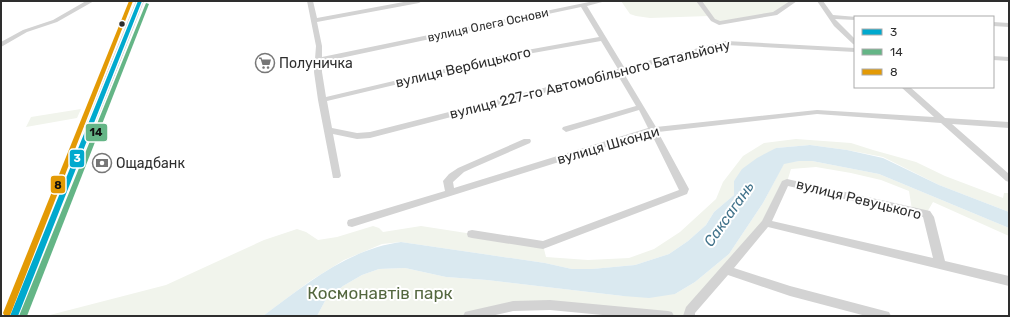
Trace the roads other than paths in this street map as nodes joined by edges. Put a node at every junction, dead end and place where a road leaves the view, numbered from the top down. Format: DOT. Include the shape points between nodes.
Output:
graph roads {
  1 [pos="91,1"];
  2 [pos="140,1"];
  3 [pos="310,1"];
  4 [pos="419,1"];
  5 [pos="561,1"];
  6 [pos="603,1"];
  7 [pos="699,1"];
  8 [pos="794,1"];
  9 [pos="820,1"];
  10 [pos="583,5"];
  11 [pos="569,8"];
  12 [pos="830,17"];
  13 [pos="854,18"];
  14 [pos="314,20"];
  15 [pos="994,24"];
  16 [pos="1009,25"];
  17 [pos="604,38"];
  18 [pos="854,42"];
  19 [pos="1,45"];
  20 [pos="854,50"];
  21 [pos="994,58"];
  22 [pos="320,60"];
  23 [pos="1009,60"];
  24 [pos="620,70"];
  25 [pos="906,88"];
  26 [pos="322,100"];
  27 [pos="641,107"];
  28 [pos="944,120"];
  29 [pos="1009,125"];
  30 [pos="566,129"];
  31 [pos="328,130"];
  32 [pos="652,130"];
  33 [pos="527,141"];
  34 [pos="336,176"];
  35 [pos="1009,179"];
  36 [pos="451,193"];
  37 [pos="352,223"];
  38 [pos="766,223"];
  39 [pos="472,234"];
  40 [pos="940,265"];
  41 [pos="726,270"];
  42 [pos="1009,281"];
  43 [pos="14,316"];
  44 [pos="469,316"];
  45 [pos="668,316"];
  46 [pos="689,316"];
  47 [pos="885,316"];
  1 -- 19 [label="street" via="55,21 22,32"];
  2 -- 43 [label="main road"];
  3 -- 14 [label="street"];
  4 -- 14 [label="street"];
  5 -- 11 [label="street"];
  6 -- 10 [label="street, вулиця Олега Основи"];
  7 -- 8 [label="street" via="713,20 719,23 775,14"];
  9 -- 12 [label="street"];
  10 -- 11 [label="street, вулиця Олега Основи"];
  10 -- 17 [label="street"];
  11 -- 22 [label="street, вулиця Олега Основи"];
  12 -- 13 [label="street"];
  12 -- 18 [label="street"];
  14 -- 22 [label="street"];
  15 -- 16 [label="street"];
  17 -- 24 [label="street"];
  17 -- 26 [label="street, вулиця Вербицького" via="516,54"];
  20 -- 24 [label="street, вулиця 227-го Автомобільного Батальйону" via="732,42"];
  21 -- 23 [label="street"];
  22 -- 26 [label="street" via="318,72"];
  24 -- 27 [label="street"];
  24 -- 31 [label="street, вулиця 227-го Автомобільного Батальйону" via="370,135 358,136"];
  25 -- 28 [label="street"];
  26 -- 31 [label="street"];
  27 -- 30 [label="street"];
  27 -- 32 [label="street"];
  28 -- 29 [label="street, вулиця Шконди"];
  28 -- 32 [label="street, вулиця Шконди" via="817,112"];
  28 -- 35 [label="street"];
  31 -- 34 [label="street"];
  32 -- 36 [label="street, вулиця Шконди"];
  32 -- 39 [label="street" via="684,189 682,194 543,245"];
  33 -- 36 [label="street" via="458,171 448,180"];
  36 -- 37 [label="street, вулиця Шконди"];
  38 -- 40 [label="street"];
  38 -- 40 [label="street, вулиця Ревуцького" via="787,182 926,214 929,217"];
  38 -- 41 [label="street"];
  40 -- 42 [label="street"];
  41 -- 46 [label="street" via="690,310"];
  41 -- 47 [label="street" via="790,291"];
  44 -- 45 [label="street" via="513,306 550,305"];
}
